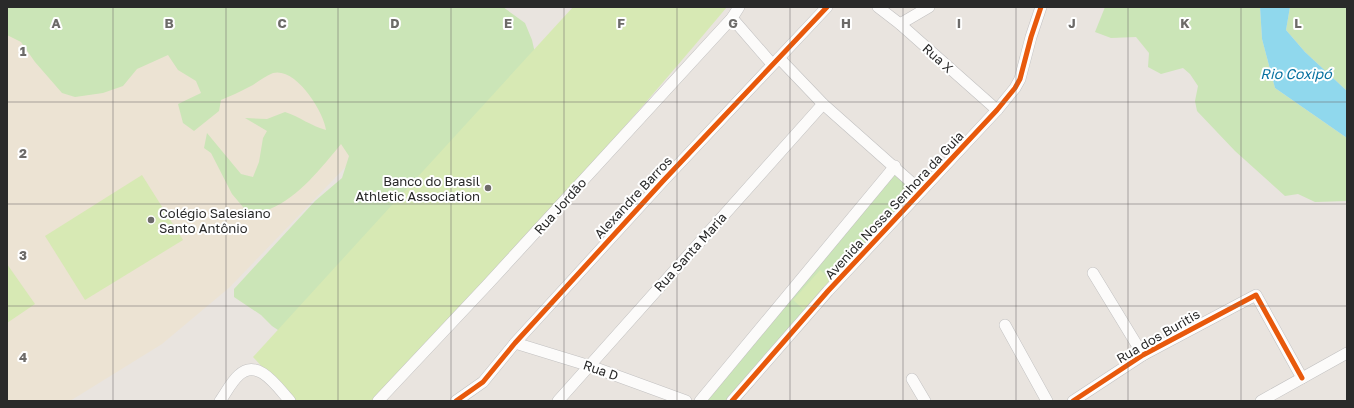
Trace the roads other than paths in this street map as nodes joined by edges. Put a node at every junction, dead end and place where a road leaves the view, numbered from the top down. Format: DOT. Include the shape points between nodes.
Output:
graph roads {
  1 [pos="739,7"];
  2 [pos="827,7"];
  3 [pos="878,7"];
  4 [pos="929,7"];
  5 [pos="1041,7"];
  6 [pos="732,18"];
  7 [pos="900,24"];
  8 [pos="775,61"];
  9 [pos="823,104"];
  10 [pos="997,110"];
  11 [pos="895,166"];
  12 [pos="921,191"];
  13 [pos="1093,273"];
  14 [pos="1005,325"];
  15 [pos="515,343"];
  16 [pos="1347,353"];
  17 [pos="1143,355"];
  18 [pos="590,366"];
  19 [pos="1302,378"];
  20 [pos="912,379"];
  21 [pos="220,401"];
  22 [pos="290,401"];
  23 [pos="378,401"];
  24 [pos="456,401"];
  25 [pos="558,401"];
  26 [pos="686,401"];
  27 [pos="700,401"];
  28 [pos="732,401"];
  29 [pos="925,401"];
  30 [pos="1047,401"];
  31 [pos="1073,401"];
  32 [pos="1262,401"];
  1 -- 6 [label="street, Rua Jordão"];
  2 -- 8 [label="street, Alexandre Barros"];
  3 -- 7 [label="street, Rua X"];
  4 -- 7 [label="street"];
  5 -- 10 [label="street, Avenida Nossa Senhora da Guia" via="1020,79"];
  6 -- 8 [label="street"];
  6 -- 23 [label="street, Rua Jordão"];
  7 -- 10 [label="street, Rua X"];
  8 -- 9 [label="street"];
  8 -- 15 [label="street, Alexandre Barros"];
  9 -- 11 [label="street"];
  9 -- 18 [label="street, Rua Santa Maria"];
  10 -- 12 [label="street, Avenida Nossa Senhora da Guia"];
  11 -- 12 [label="street"];
  11 -- 27 [label="street, Avenida Nossa Senhora da Guia"];
  12 -- 28 [label="street, Avenida Nossa Senhora da Guia" via="828,291"];
  13 -- 17 [label="street"];
  14 -- 30 [label="street"];
  15 -- 18 [label="street, Rua D"];
  15 -- 24 [label="street, Alexandre Barros" via="483,382"];
  16 -- 19 [label="street"];
  17 -- 19 [label="street, Rua dos Buritis" via="1256,295"];
  17 -- 31 [label="street, Rua dos Buritis"];
  18 -- 25 [label="street, Rua Santa Maria"];
  18 -- 26 [label="street, Rua D"];
  19 -- 32 [label="street"];
  20 -- 29 [label="street"];
  21 -- 22 [label="street" via="240,374 254,370 263,372"];
}
